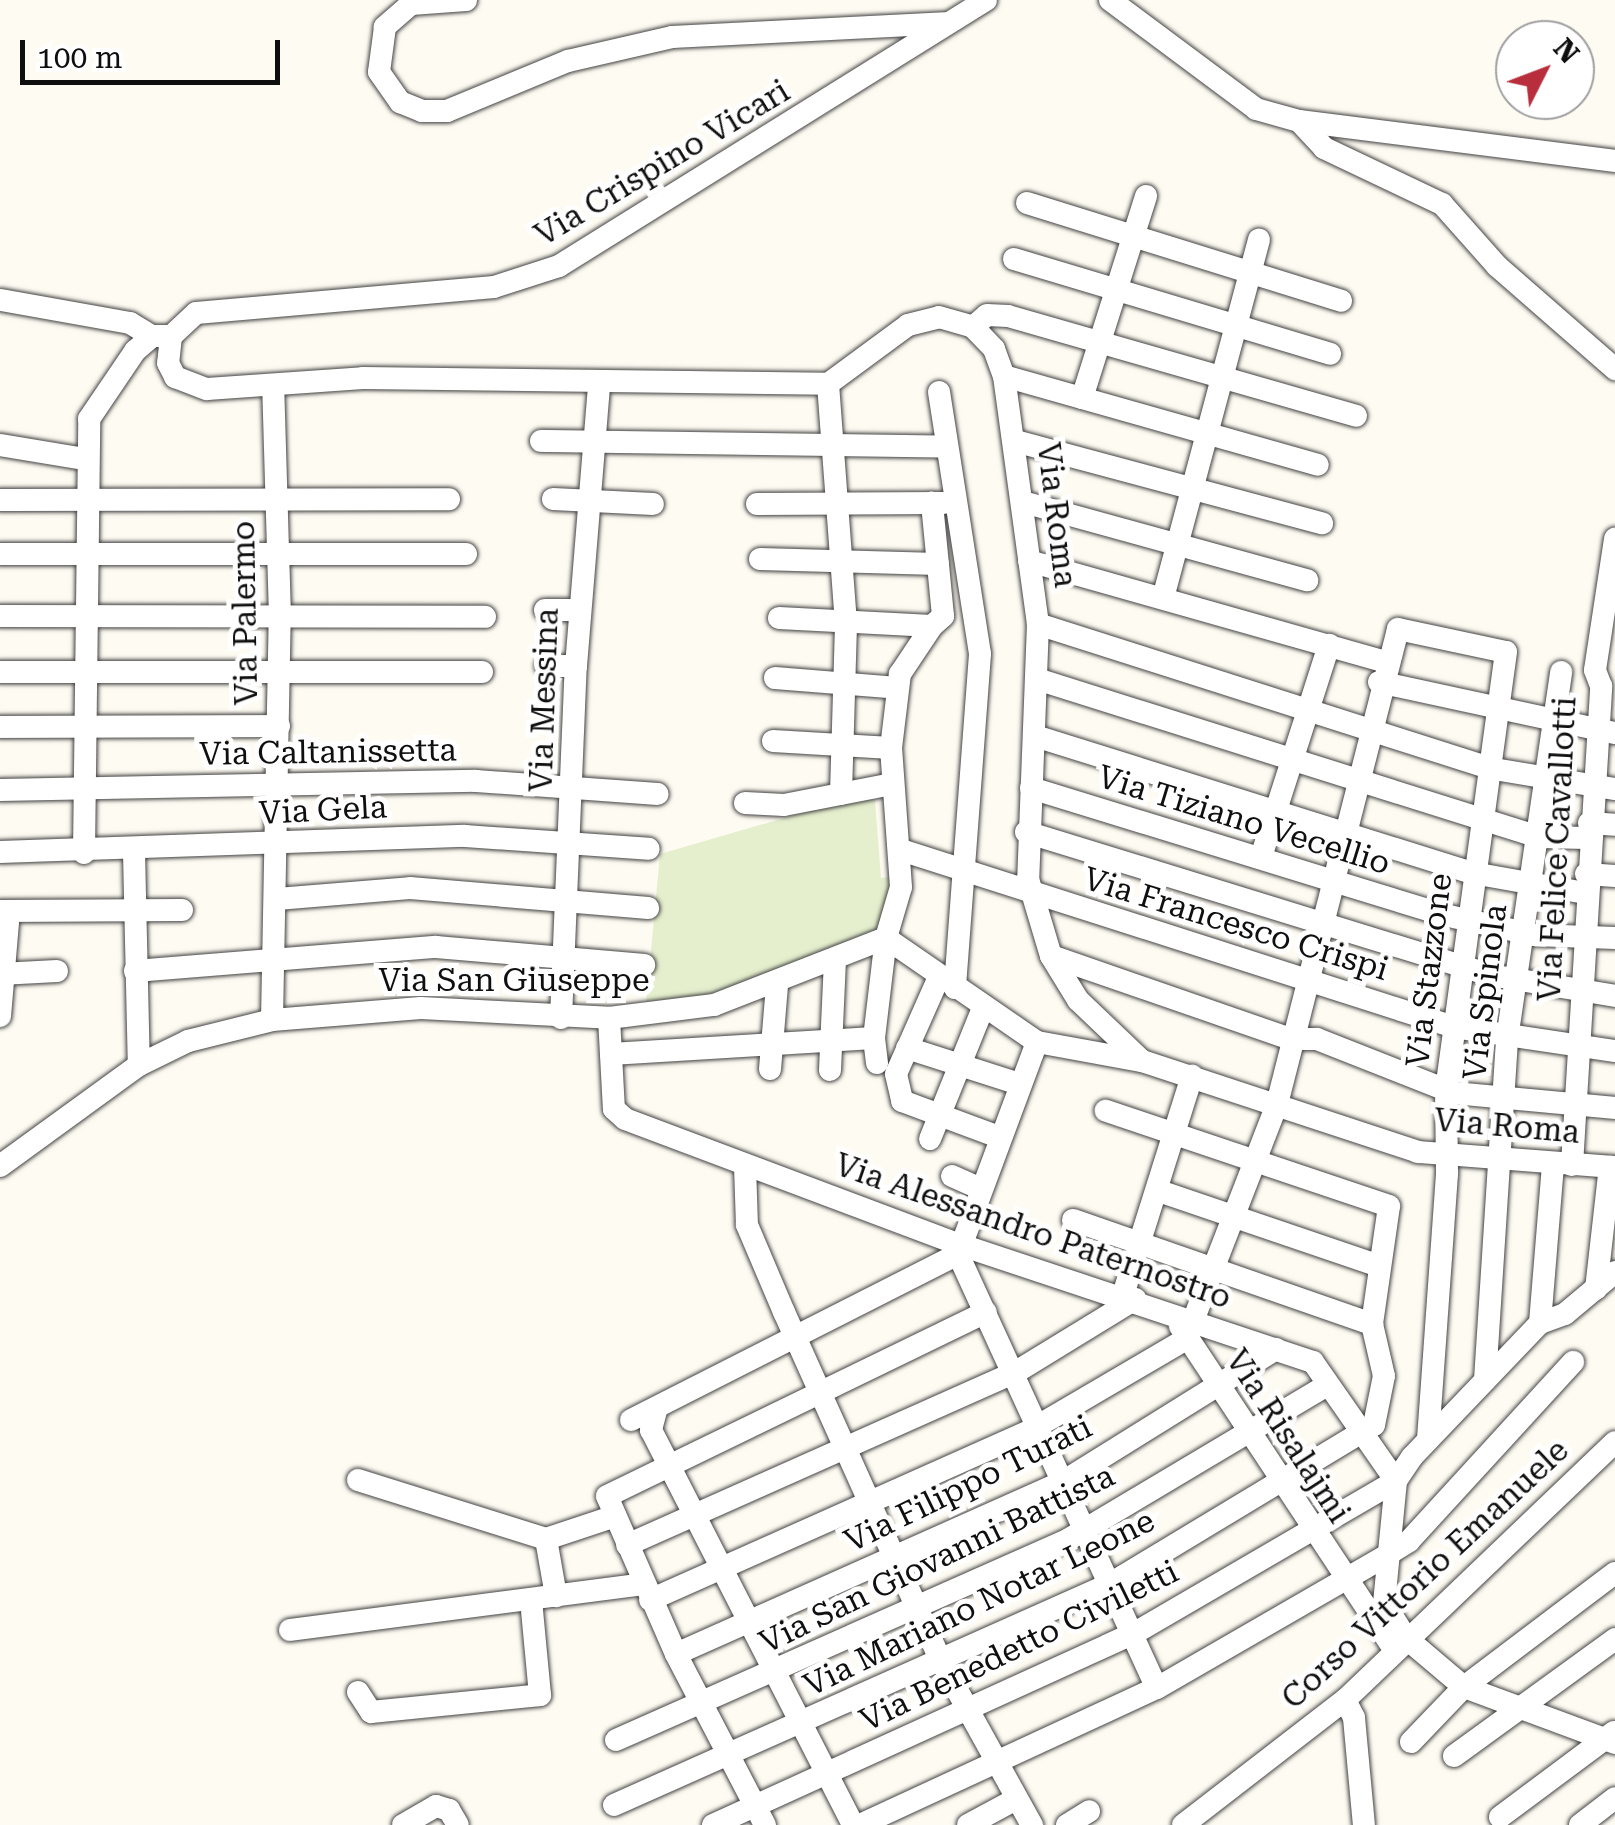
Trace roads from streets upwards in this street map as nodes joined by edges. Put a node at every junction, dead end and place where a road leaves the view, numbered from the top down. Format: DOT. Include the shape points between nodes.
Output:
graph roads {
  1 [pos="466,0"];
  2 [pos="986,0"];
  3 [pos="1110,0"];
  4 [pos="944,23"];
  5 [pos="1299,121"];
  6 [pos="1615,161"];
  7 [pos="1146,196"];
  8 [pos="1027,203"];
  9 [pos="1134,236"];
  10 [pos="1259,240"];
  11 [pos="1014,259"];
  12 [pos="1250,272"];
  13 [pos="1116,290"];
  14 [pos="1,300"];
  15 [pos="1341,301"];
  16 [pos="1236,326"];
  17 [pos="973,327"];
  18 [pos="161,336"];
  19 [pos="1100,343"];
  20 [pos="1330,354"];
  21 [pos="1615,369"];
  22 [pos="1004,376"];
  23 [pos="1222,378"];
  24 [pos="598,384"];
  25 [pos="828,384"];
  26 [pos="273,385"];
  27 [pos="939,392"];
  28 [pos="1082,398"];
  29 [pos="1356,416"];
  30 [pos="1207,434"];
  31 [pos="592,440"];
  32 [pos="1015,440"];
  33 [pos="542,441"];
  34 [pos="832,445"];
  35 [pos="0,446"];
  36 [pos="946,447"];
  37 [pos="85,459"];
  38 [pos="1318,465"];
  39 [pos="1192,490"];
  40 [pos="275,499"];
  41 [pos="448,499"];
  42 [pos="552,499"];
  43 [pos="0,500"];
  44 [pos="86,500"];
  45 [pos="588,501"];
  46 [pos="1023,502"];
  47 [pos="943,503"];
  48 [pos="653,504"];
  49 [pos="756,504"];
  50 [pos="832,504"];
  51 [pos="1322,523"];
  52 [pos="1614,538"];
  53 [pos="1178,544"];
  54 [pos="0,554"];
  55 [pos="86,554"];
  56 [pos="277,554"];
  57 [pos="466,554"];
  58 [pos="760,559"];
  59 [pos="836,561"];
  60 [pos="1029,561"];
  61 [pos="938,564"];
  62 [pos="1307,580"];
  63 [pos="1163,598"];
  64 [pos="1609,607"];
  65 [pos="545,610"];
  66 [pos="580,610"];
  67 [pos="0,616"];
  68 [pos="85,616"];
  69 [pos="280,616"];
  70 [pos="485,617"];
  71 [pos="779,618"];
  72 [pos="937,621"];
  73 [pos="1038,624"];
  74 [pos="846,625"];
  75 [pos="1329,645"];
  76 [pos="546,666"];
  77 [pos="576,666"];
  78 [pos="1384,667"];
  79 [pos="85,670"];
  80 [pos="279,670"];
  81 [pos="1605,671"];
  82 [pos="0,672"];
  83 [pos="482,672"];
  84 [pos="1561,672"];
  85 [pos="775,678"];
  86 [pos="1040,680"];
  87 [pos="844,684"];
  88 [pos="898,688"];
  89 [pos="1497,711"];
  90 [pos="1308,712"];
  91 [pos="1552,724"];
  92 [pos="85,726"];
  93 [pos="279,726"];
  94 [pos="0,727"];
  95 [pos="1369,731"];
  96 [pos="1605,733"];
  97 [pos="1035,736"];
  98 [pos="773,741"];
  99 [pos="842,748"];
  100 [pos="892,748"];
  101 [pos="1292,759"];
  102 [pos="1488,768"];
  103 [pos="1357,779"];
  104 [pos="1545,779"];
  105 [pos="892,784"];
  106 [pos="574,787"];
  107 [pos="84,788"];
  108 [pos="278,788"];
  109 [pos="1031,788"];
  110 [pos="1603,788"];
  111 [pos="0,790"];
  112 [pos="658,794"];
  113 [pos="841,794"];
  114 [pos="746,803"];
  115 [pos="1276,810"];
  116 [pos="1481,820"];
  117 [pos="1615,825"];
  118 [pos="1589,831"];
  119 [pos="1026,832"];
  120 [pos="1344,832"];
  121 [pos="1539,837"];
  122 [pos="278,844"];
  123 [pos="570,845"];
  124 [pos="649,849"];
  125 [pos="901,850"];
  126 [pos="0,852"];
  127 [pos="84,852"];
  128 [pos="134,852"];
  129 [pos="1262,857"];
  130 [pos="966,870"];
  131 [pos="1473,873"];
  132 [pos="1615,876"];
  133 [pos="1331,881"];
  134 [pos="1586,884"];
  135 [pos="1531,885"];
  136 [pos="1032,895"];
  137 [pos="277,899"];
  138 [pos="567,902"];
  139 [pos="648,908"];
  140 [pos="132,910"];
  141 [pos="182,910"];
  142 [pos="4,911"];
  143 [pos="1467,920"];
  144 [pos="1320,925"];
  145 [pos="1522,933"];
  146 [pos="1581,936"];
  147 [pos="886,938"];
  148 [pos="1615,938"];
  149 [pos="275,956"];
  150 [pos="1051,956"];
  151 [pos="564,957"];
  152 [pos="835,961"];
  153 [pos="644,964"];
  154 [pos="1462,966"];
  155 [pos="135,971"];
  156 [pos="58,972"];
  157 [pos="2,974"];
  158 [pos="1308,980"];
  159 [pos="1516,980"];
  160 [pos="947,982"];
  161 [pos="777,986"];
  162 [pos="1579,994"];
  163 [pos="1615,996"];
  164 [pos="982,1008"];
  165 [pos="0,1016"];
  166 [pos="561,1018"];
  167 [pos="609,1018"];
  168 [pos="272,1020"];
  169 [pos="1454,1027"];
  170 [pos="874,1038"];
  171 [pos="1292,1039"];
  172 [pos="1507,1039"];
  173 [pos="831,1041"];
  174 [pos="1037,1042"];
  175 [pos="774,1044"];
  176 [pos="907,1048"];
  177 [pos="1580,1049"];
  178 [pos="1615,1051"];
  179 [pos="612,1054"];
  180 [pos="1142,1060"];
  181 [pos="877,1063"];
  182 [pos="139,1065"];
  183 [pos="960,1065"];
  184 [pos="770,1070"];
  185 [pos="830,1070"];
  186 [pos="1192,1076"];
  187 [pos="1020,1084"];
  188 [pos="1446,1089"];
  189 [pos="1505,1100"];
  190 [pos="1276,1104"];
  191 [pos="1578,1105"];
  192 [pos="1615,1108"];
  193 [pos="1106,1111"];
  194 [pos="940,1115"];
  195 [pos="1177,1135"];
  196 [pos="999,1136"];
  197 [pos="930,1139"];
  198 [pos="1442,1158"];
  199 [pos="1254,1161"];
  200 [pos="1498,1162"];
  201 [pos="1563,1165"];
  202 [pos="0,1166"];
  203 [pos="744,1166"];
  204 [pos="1613,1167"];
  205 [pos="952,1176"];
  206 [pos="979,1188"];
  207 [pos="1159,1191"];
  208 [pos="1233,1217"];
  209 [pos="1072,1220"];
  210 [pos="1140,1244"];
  211 [pos="958,1249"];
  212 [pos="1379,1266"];
  213 [pos="1214,1270"];
  214 [pos="1615,1272"];
  215 [pos="1596,1289"];
  216 [pos="1129,1297"];
  217 [pos="986,1312"];
  218 [pos="1540,1323"];
  219 [pos="1185,1324"];
  220 [pos="1372,1324"];
  221 [pos="794,1335"];
  222 [pos="1276,1349"];
  223 [pos="1573,1362"];
  224 [pos="1016,1372"];
  225 [pos="1485,1380"];
  226 [pos="1327,1385"];
  227 [pos="1217,1387"];
  228 [pos="819,1390"];
  229 [pos="656,1411"];
  230 [pos="631,1420"];
  231 [pos="1040,1425"];
  232 [pos="1248,1435"];
  233 [pos="1359,1436"];
  234 [pos="1428,1439"];
  235 [pos="1615,1442"];
  236 [pos="846,1450"];
  237 [pos="668,1464"];
  238 [pos="358,1480"];
  239 [pos="1064,1481"];
  240 [pos="1396,1481"];
  241 [pos="1280,1484"];
  242 [pos="870,1504"];
  243 [pos="611,1506"];
  244 [pos="695,1517"];
  245 [pos="1086,1530"];
  246 [pos="1310,1530"];
  247 [pos="546,1539"];
  248 [pos="627,1545"];
  249 [pos="1387,1556"];
  250 [pos="895,1558"];
  251 [pos="722,1570"];
  252 [pos="1615,1573"];
  253 [pos="1338,1578"];
  254 [pos="1110,1584"];
  255 [pos="647,1592"];
  256 [pos="556,1596"];
  257 [pos="531,1599"];
  258 [pos="918,1608"];
  259 [pos="747,1622"];
  260 [pos="290,1630"];
  261 [pos="1133,1634"];
  262 [pos="1615,1639"];
  263 [pos="1400,1644"];
  264 [pos="676,1654"];
  265 [pos="941,1661"];
  266 [pos="773,1674"];
  267 [pos="1157,1688"];
  268 [pos="1464,1688"];
  269 [pos="358,1692"];
  270 [pos="1345,1700"];
  271 [pos="702,1704"];
  272 [pos="1525,1708"];
  273 [pos="970,1712"];
  274 [pos="800,1724"];
  275 [pos="1611,1738"];
  276 [pos="616,1740"];
  277 [pos="1411,1742"];
  278 [pos="726,1755"];
  279 [pos="1454,1756"];
  280 [pos="997,1763"];
  281 [pos="824,1775"];
  282 [pos="1615,1798"];
  283 [pos="1016,1800"];
  284 [pos="614,1805"];
  285 [pos="1089,1811"];
  286 [pos="760,1816"];
  287 [pos="1500,1817"];
  288 [pos="402,1825"];
  289 [pos="458,1825"];
  290 [pos="714,1825"];
  291 [pos="856,1825"];
  292 [pos="968,1825"];
  293 [pos="1032,1825"];
  294 [pos="1067,1825"];
  295 [pos="1182,1825"];
  296 [pos="1364,1825"];
  297 [pos="1580,1825"];
  1 -- 4 [label="street" via="412,4 385,27 379,72 400,102 447,111 568,61 672,37"];
  2 -- 4 [label="street, Via Crispino Vicari"];
  3 -- 5 [label="street" via="1232,95"];
  4 -- 18 [label="street, Via Crispino Vicari" via="559,266 494,287 208,310"];
  5 -- 6 [label="street"];
  5 -- 21 [label="street" via="1324,148 1442,204 1498,266"];
  7 -- 9 [label="street"];
  8 -- 9 [label="street"];
  9 -- 12 [label="street"];
  9 -- 13 [label="street"];
  10 -- 12 [label="street"];
  11 -- 13 [label="street"];
  12 -- 15 [label="street"];
  12 -- 16 [label="street"];
  13 -- 16 [label="street"];
  13 -- 19 [label="street"];
  14 -- 18 [label="street" via="130,323"];
  16 -- 20 [label="street"];
  16 -- 23 [label="street"];
  17 -- 19 [label="street" via="1000,314"];
  17 -- 22 [label="street, Via Roma" via="994,349"];
  17 -- 25 [label="street" via="926,318"];
  18 -- 26 [label="street" via="175,377 194,386"];
  18 -- 37 [label="street, Via Crispino Vicari" via="98,399"];
  19 -- 23 [label="street"];
  19 -- 28 [label="street"];
  22 -- 28 [label="street"];
  22 -- 32 [label="street, Via Roma"];
  23 -- 29 [label="street"];
  23 -- 30 [label="street"];
  24 -- 25 [label="street"];
  24 -- 26 [label="street" via="363,378"];
  24 -- 31 [label="street, Via Messina"];
  25 -- 34 [label="street"];
  26 -- 40 [label="street, Via Palermo"];
  27 -- 36 [label="street"];
  28 -- 30 [label="street"];
  30 -- 38 [label="street"];
  30 -- 39 [label="street"];
  31 -- 33 [label="street"];
  31 -- 34 [label="street"];
  31 -- 45 [label="street, Via Messina"];
  32 -- 39 [label="street"];
  32 -- 46 [label="street, Via Roma"];
  34 -- 36 [label="street"];
  34 -- 50 [label="street"];
  35 -- 37 [label="street"];
  36 -- 47 [label="street"];
  37 -- 44 [label="street, Via Crispino Vicari"];
  39 -- 51 [label="street"];
  39 -- 53 [label="street"];
  40 -- 41 [label="street"];
  40 -- 44 [label="street"];
  40 -- 56 [label="street, Via Palermo"];
  42 -- 45 [label="street"];
  43 -- 44 [label="street"];
  44 -- 55 [label="street, Via Crispino Vicari"];
  45 -- 48 [label="street"];
  45 -- 66 [label="street, Via Messina"];
  46 -- 53 [label="street"];
  46 -- 60 [label="street, Via Roma"];
  47 -- 50 [label="street"];
  47 -- 61 [label="street"];
  47 -- 130 [label="street" via="980,654"];
  49 -- 50 [label="street"];
  50 -- 59 [label="street"];
  52 -- 64 [label="street, Via Felice Cavallotti"];
  53 -- 62 [label="street"];
  53 -- 63 [label="street"];
  54 -- 55 [label="street"];
  55 -- 56 [label="street"];
  55 -- 68 [label="street, Via Crispino Vicari"];
  56 -- 57 [label="street"];
  56 -- 69 [label="street, Via Palermo"];
  58 -- 59 [label="street"];
  59 -- 61 [label="street"];
  59 -- 74 [label="street"];
  60 -- 63 [label="street"];
  60 -- 73 [label="street, Via Roma"];
  61 -- 72 [label="street"];
  63 -- 75 [label="street"];
  64 -- 81 [label="street, Via Felice Cavallotti"];
  65 -- 66 [label="street"];
  66 -- 77 [label="street, Via Messina"];
  67 -- 68 [label="street"];
  68 -- 69 [label="street"];
  68 -- 79 [label="street, Via Crispino Vicari"];
  69 -- 70 [label="street"];
  69 -- 80 [label="street, Via Palermo"];
  71 -- 74 [label="street"];
  72 -- 74 [label="street"];
  72 -- 88 [label="street" via="914,646"];
  73 -- 86 [label="street, Via Roma"];
  73 -- 90 [label="street"];
  74 -- 87 [label="street"];
  75 -- 78 [label="street"];
  75 -- 90 [label="street"];
  76 -- 77 [label="street"];
  77 -- 106 [label="street, Via Messina"];
  78 -- 89 [label="street"];
  78 -- 89 [label="street, Via Stazzone" via="1403,626 1506,652"];
  78 -- 95 [label="street"];
  79 -- 80 [label="street"];
  79 -- 82 [label="street"];
  79 -- 92 [label="street, Via Crispino Vicari"];
  80 -- 83 [label="street"];
  80 -- 93 [label="street, Via Palermo"];
  81 -- 96 [label="street, Via Felice Cavallotti"];
  84 -- 91 [label="street, Via Spinola"];
  85 -- 87 [label="street"];
  86 -- 97 [label="street, Via Roma"];
  86 -- 101 [label="street"];
  87 -- 88 [label="street"];
  87 -- 99 [label="street"];
  88 -- 100 [label="street"];
  89 -- 91 [label="street"];
  89 -- 102 [label="street, Via Stazzone"];
  90 -- 95 [label="street"];
  90 -- 101 [label="street"];
  91 -- 96 [label="street"];
  91 -- 104 [label="street, Via Spinola"];
  92 -- 93 [label="street"];
  92 -- 94 [label="street"];
  92 -- 107 [label="street, Via Crispino Vicari"];
  93 -- 108 [label="street, Via Palermo"];
  95 -- 102 [label="street"];
  95 -- 103 [label="street"];
  96 -- 110 [label="street, Via Felice Cavallotti"];
  97 -- 109 [label="street, Via Roma"];
  97 -- 115 [label="street"];
  98 -- 99 [label="street"];
  99 -- 100 [label="street"];
  99 -- 113 [label="street"];
  100 -- 105 [label="street"];
  101 -- 103 [label="street"];
  101 -- 115 [label="street"];
  102 -- 104 [label="street"];
  102 -- 116 [label="street, Via Stazzone"];
  103 -- 116 [label="street"];
  103 -- 120 [label="street"];
  104 -- 110 [label="street"];
  104 -- 121 [label="street, Via Spinola"];
  105 -- 113 [label="street"];
  105 -- 125 [label="street"];
  106 -- 108 [label="street, Via Caltanissetta" via="476,781"];
  106 -- 112 [label="street, Via Caltanissetta"];
  106 -- 123 [label="street, Via Messina"];
  107 -- 108 [label="street, Via Caltanissetta"];
  107 -- 111 [label="street, Via Caltanissetta"];
  107 -- 127 [label="street, Via Crispino Vicari"];
  108 -- 122 [label="street, Via Palermo"];
  109 -- 119 [label="street, Via Roma"];
  109 -- 129 [label="street, Via Tiziano Vecellio"];
  110 -- 118 [label="street, Via Felice Cavallotti"];
  113 -- 114 [label="street" via="784,805"];
  115 -- 120 [label="street"];
  115 -- 129 [label="street"];
  116 -- 121 [label="street"];
  116 -- 131 [label="street, Via Stazzone"];
  117 -- 118 [label="street"];
  118 -- 121 [label="street"];
  118 -- 134 [label="street, Via Felice Cavallotti"];
  119 -- 136 [label="street, Via Roma"];
  119 -- 144 [label="street"];
  120 -- 131 [label="street"];
  120 -- 133 [label="street"];
  121 -- 135 [label="street, Via Spinola"];
  122 -- 123 [label="street, Via Gela" via="464,836"];
  122 -- 128 [label="street, Via Gela"];
  122 -- 137 [label="street, Via Palermo"];
  123 -- 124 [label="street, Via Gela"];
  123 -- 138 [label="street, Via Messina"];
  125 -- 130 [label="street, Via Francesco Crispi"];
  125 -- 147 [label="street" via="901,888"];
  126 -- 127 [label="street, Via Gela"];
  127 -- 128 [label="street, Via Gela"];
  128 -- 140 [label="street"];
  129 -- 133 [label="street, Via Tiziano Vecellio"];
  130 -- 136 [label="street, Via Francesco Crispi"];
  130 -- 160 [label="street"];
  131 -- 135 [label="street"];
  131 -- 143 [label="street, Via Stazzone"];
  132 -- 134 [label="street"];
  133 -- 143 [label="street, Via Tiziano Vecellio"];
  133 -- 144 [label="street"];
  134 -- 135 [label="street"];
  134 -- 146 [label="street, Via Felice Cavallotti"];
  135 -- 145 [label="street, Via Spinola"];
  136 -- 150 [label="street, Via Roma"];
  136 -- 158 [label="street, Via Francesco Crispi"];
  137 -- 138 [label="street" via="410,888"];
  137 -- 149 [label="street, Via Palermo"];
  138 -- 139 [label="street"];
  138 -- 151 [label="street, Via Messina"];
  140 -- 141 [label="street"];
  140 -- 142 [label="street"];
  140 -- 155 [label="street"];
  142 -- 157 [label="street"];
  143 -- 145 [label="street, Via Tiziano Vecellio"];
  143 -- 154 [label="street, Via Stazzone"];
  144 -- 154 [label="street"];
  144 -- 158 [label="street"];
  145 -- 146 [label="street, Via Tiziano Vecellio"];
  145 -- 159 [label="street, Via Spinola"];
  146 -- 148 [label="street, Via Tiziano Vecellio"];
  146 -- 162 [label="street, Via Felice Cavallotti"];
  147 -- 152 [label="street, Via San Giuseppe"];
  147 -- 160 [label="street"];
  147 -- 170 [label="street"];
  149 -- 151 [label="street" via="436,947"];
  149 -- 155 [label="street"];
  149 -- 168 [label="street, Via Palermo"];
  150 -- 171 [label="street"];
  150 -- 180 [label="street, Via Roma" via="1098,1026"];
  151 -- 153 [label="street"];
  151 -- 166 [label="street, Via Messina"];
  152 -- 161 [label="street, Via San Giuseppe"];
  152 -- 173 [label="street"];
  154 -- 159 [label="street"];
  154 -- 169 [label="street, Via Stazzone"];
  155 -- 182 [label="street"];
  156 -- 157 [label="street"];
  157 -- 165 [label="street"];
  158 -- 169 [label="street, Via Francesco Crispi"];
  158 -- 171 [label="street"];
  159 -- 162 [label="street"];
  159 -- 172 [label="street, Via Spinola"];
  160 -- 164 [label="street"];
  160 -- 176 [label="street"];
  161 -- 167 [label="street, Via San Giuseppe" via="714,1005"];
  161 -- 175 [label="street"];
  162 -- 163 [label="street"];
  162 -- 177 [label="street, Via Felice Cavallotti"];
  164 -- 174 [label="street"];
  164 -- 183 [label="street"];
  166 -- 167 [label="street, Via San Giuseppe"];
  166 -- 168 [label="street, Via San Giuseppe" via="421,1008"];
  167 -- 179 [label="street, Via Alessandro Paternostro"];
  168 -- 182 [label="street, Via San Giuseppe" via="188,1040"];
  169 -- 172 [label="street, Via Francesco Crispi"];
  169 -- 188 [label="street, Via Stazzone"];
  170 -- 173 [label="street"];
  170 -- 181 [label="street"];
  171 -- 188 [label="street" via="1316,1039"];
  171 -- 190 [label="street"];
  172 -- 177 [label="street, Via Francesco Crispi"];
  172 -- 189 [label="street, Via Spinola"];
  173 -- 175 [label="street"];
  173 -- 185 [label="street"];
  174 -- 180 [label="street"];
  174 -- 187 [label="street"];
  175 -- 179 [label="street"];
  175 -- 184 [label="street"];
  176 -- 183 [label="street"];
  176 -- 194 [label="street" via="896,1074 902,1101"];
  177 -- 178 [label="street, Via Francesco Crispi"];
  177 -- 191 [label="street, Via Felice Cavallotti"];
  179 -- 203 [label="street, Via Alessandro Paternostro" via="614,1109 625,1119"];
  180 -- 186 [label="street, Via Roma"];
  182 -- 202 [label="street, Via San Giuseppe"];
  183 -- 187 [label="street"];
  183 -- 194 [label="street"];
  186 -- 190 [label="street, Via Roma"];
  186 -- 195 [label="street"];
  187 -- 196 [label="street"];
  188 -- 189 [label="street"];
  188 -- 198 [label="street, Via Stazzone"];
  189 -- 191 [label="street"];
  189 -- 200 [label="street, Via Spinola"];
  190 -- 198 [label="street, Via Roma"];
  190 -- 199 [label="street"];
  191 -- 192 [label="street"];
  191 -- 201 [label="street, Via Felice Cavallotti"];
  193 -- 195 [label="street"];
  194 -- 196 [label="street"];
  194 -- 197 [label="street"];
  195 -- 199 [label="street"];
  195 -- 207 [label="street"];
  196 -- 206 [label="street"];
  198 -- 200 [label="street, Via Roma"];
  198 -- 234 [label="street, Via Stazzone" via="1447,1174"];
  199 -- 208 [label="street"];
  199 -- 212 [label="street" via="1389,1206"];
  200 -- 201 [label="street, Via Roma"];
  200 -- 225 [label="street, Via Spinola"];
  201 -- 204 [label="street, Via Roma"];
  201 -- 218 [label="street, Via Felice Cavallotti"];
  203 -- 211 [label="street, Via Alessandro Paternostro"];
  203 -- 221 [label="street" via="748,1225"];
  204 -- 215 [label="street"];
  205 -- 206 [label="street"];
  206 -- 211 [label="street"];
  207 -- 208 [label="street"];
  207 -- 210 [label="street"];
  208 -- 212 [label="street"];
  208 -- 213 [label="street"];
  209 -- 210 [label="street"];
  210 -- 213 [label="street"];
  210 -- 216 [label="street"];
  211 -- 216 [label="street, Via Alessandro Paternostro"];
  211 -- 217 [label="street"];
  211 -- 221 [label="street"];
  212 -- 220 [label="street"];
  213 -- 219 [label="street"];
  213 -- 220 [label="street"];
  214 -- 215 [label="street"];
  215 -- 218 [label="street" via="1565,1314"];
  216 -- 219 [label="street, Via Alessandro Paternostro"];
  216 -- 224 [label="street"];
  217 -- 224 [label="street"];
  217 -- 228 [label="street"];
  218 -- 225 [label="street"];
  219 -- 222 [label="street, Via Alessandro Paternostro"];
  219 -- 227 [label="street, Via Risalajmi"];
  219 -- 231 [label="street"];
  220 -- 233 [label="street" via="1384,1376 1381,1408"];
  221 -- 228 [label="street"];
  221 -- 229 [label="street"];
  222 -- 226 [label="street, Via Alessandro Paternostro" via="1313,1362"];
  222 -- 227 [label="street, Via Filippo Turati"];
  223 -- 249 [label="street"];
  224 -- 231 [label="street"];
  224 -- 236 [label="street"];
  225 -- 234 [label="street"];
  226 -- 232 [label="street, Via San Giovanni Battista"];
  226 -- 233 [label="street, Via Alessandro Paternostro"];
  227 -- 232 [label="street, Via Risalajmi"];
  227 -- 239 [label="street, Via Filippo Turati"];
  228 -- 236 [label="street"];
  228 -- 237 [label="street"];
  229 -- 230 [label="street"];
  229 -- 237 [label="street" via="652,1430"];
  231 -- 239 [label="street"];
  231 -- 242 [label="street"];
  232 -- 241 [label="street, Via Risalajmi"];
  232 -- 245 [label="street, Via San Giovanni Battista"];
  233 -- 240 [label="street, Via Alessandro Paternostro"];
  233 -- 241 [label="street, Via Mariano Notar Leone"];
  234 -- 240 [label="street"];
  235 -- 263 [label="street, Corso Vittorio Emanuele"];
  236 -- 242 [label="street"];
  236 -- 244 [label="street"];
  237 -- 243 [label="street"];
  237 -- 244 [label="street"];
  238 -- 247 [label="street"];
  239 -- 245 [label="street"];
  239 -- 250 [label="street, Via Filippo Turati"];
  240 -- 246 [label="street, Via Benedetto Civiletti"];
  240 -- 249 [label="street"];
  241 -- 246 [label="street, Via Risalajmi"];
  241 -- 254 [label="street, Via Mariano Notar Leone"];
  242 -- 250 [label="street"];
  242 -- 251 [label="street"];
  243 -- 247 [label="street"];
  243 -- 248 [label="street"];
  244 -- 248 [label="street"];
  244 -- 251 [label="street"];
  245 -- 254 [label="street"];
  245 -- 258 [label="street, Via San Giovanni Battista"];
  246 -- 253 [label="street, Via Risalajmi"];
  246 -- 261 [label="street, Via Benedetto Civiletti"];
  247 -- 256 [label="street"];
  248 -- 255 [label="street"];
  249 -- 253 [label="street"];
  249 -- 263 [label="street" via="1384,1603"];
  250 -- 258 [label="street"];
  250 -- 259 [label="street, Via Filippo Turati"];
  251 -- 255 [label="street"];
  251 -- 259 [label="street"];
  252 -- 268 [label="street"];
  253 -- 263 [label="street, Via Risalajmi"];
  253 -- 267 [label="street"];
  254 -- 261 [label="street"];
  254 -- 265 [label="street, Via Mariano Notar Leone"];
  255 -- 256 [label="street"];
  255 -- 264 [label="street"];
  256 -- 257 [label="street"];
  257 -- 260 [label="street"];
  257 -- 269 [label="street" via="540,1695 371,1712"];
  258 -- 265 [label="street"];
  258 -- 266 [label="street, Via San Giovanni Battista"];
  259 -- 264 [label="street, Via Filippo Turati"];
  259 -- 266 [label="street"];
  261 -- 267 [label="street"];
  261 -- 273 [label="street, Via Benedetto Civiletti"];
  262 -- 272 [label="street"];
  263 -- 268 [label="street"];
  263 -- 270 [label="street, Corso Vittorio Emanuele"];
  264 -- 271 [label="street"];
  265 -- 273 [label="street"];
  265 -- 274 [label="street, Via Mariano Notar Leone"];
  266 -- 271 [label="street, Via San Giovanni Battista"];
  266 -- 274 [label="street"];
  267 -- 280 [label="street"];
  268 -- 272 [label="street"];
  268 -- 277 [label="street"];
  270 -- 295 [label="street, Corso Vittorio Emanuele"];
  270 -- 296 [label="street" via="1354,1718"];
  271 -- 276 [label="street, Via San Giovanni Battista"];
  271 -- 278 [label="street"];
  272 -- 275 [label="street"];
  272 -- 279 [label="street"];
  273 -- 280 [label="street"];
  273 -- 281 [label="street, Via Benedetto Civiletti"];
  274 -- 278 [label="street, Via Mariano Notar Leone"];
  274 -- 281 [label="street"];
  275 -- 287 [label="street"];
  278 -- 284 [label="street, Via Mariano Notar Leone"];
  278 -- 286 [label="street"];
  280 -- 283 [label="street"];
  280 -- 291 [label="street"];
  281 -- 286 [label="street, Via Benedetto Civiletti"];
  281 -- 291 [label="street"];
  282 -- 297 [label="street"];
  283 -- 292 [label="street"];
  283 -- 293 [label="street"];
  285 -- 294 [label="street"];
  286 -- 290 [label="street, Via Benedetto Civiletti"];
  288 -- 289 [label="street" via="436,1806 450,1810"];
}
